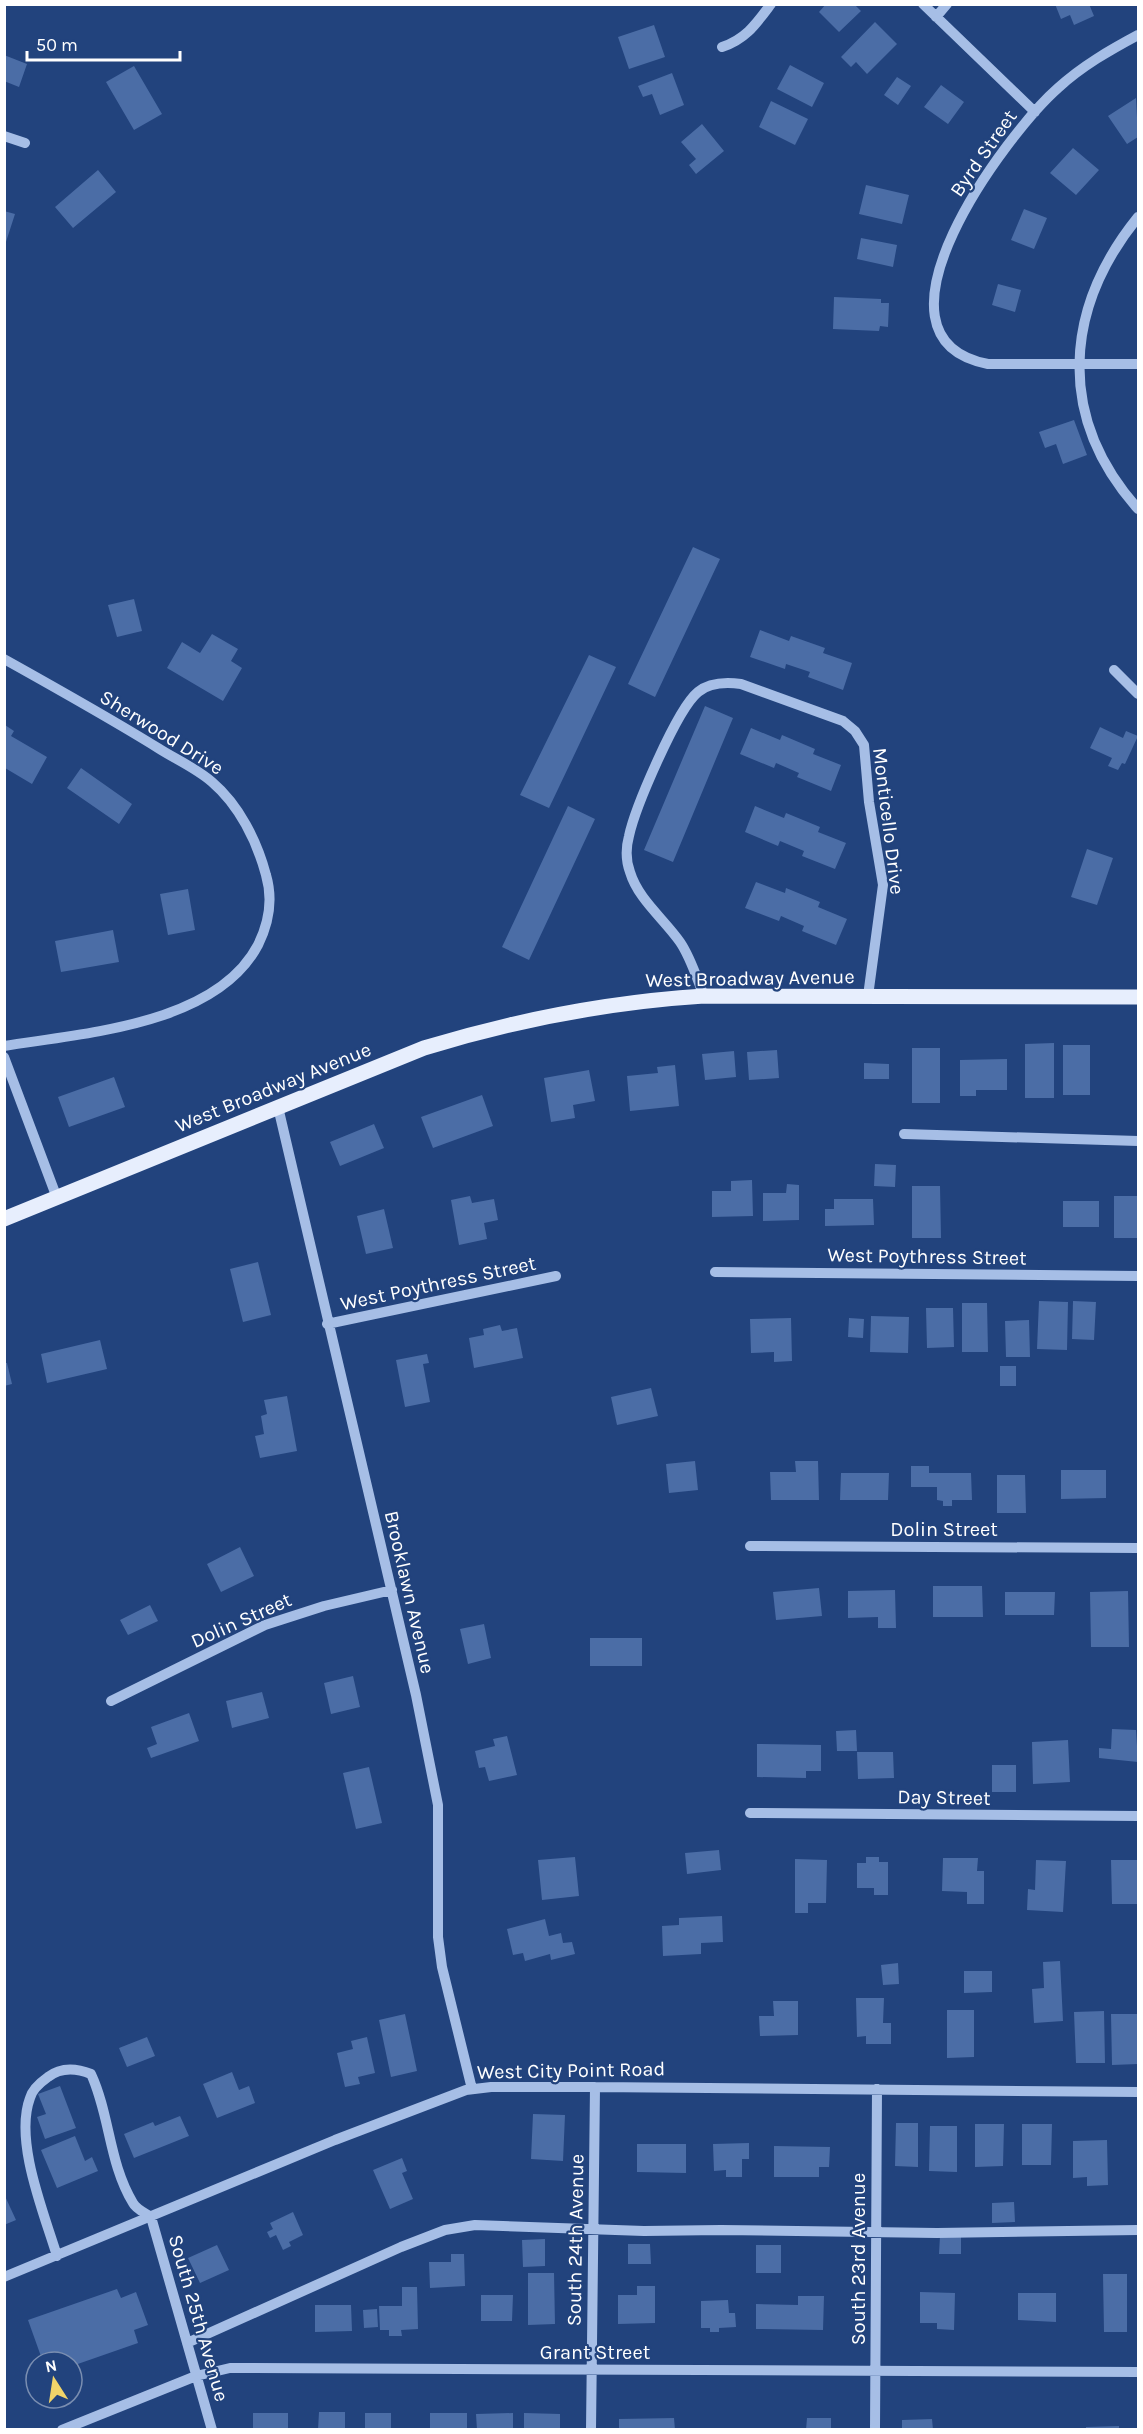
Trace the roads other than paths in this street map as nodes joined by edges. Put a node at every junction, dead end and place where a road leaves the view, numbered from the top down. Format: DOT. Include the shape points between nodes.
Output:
graph roads {
  1 [pos="771,4"];
  2 [pos="923,4"];
  3 [pos="947,4"];
  4 [pos="936,17"];
  5 [pos="1138,35"];
  6 [pos="722,46"];
  7 [pos="1035,112"];
  8 [pos="4,136"];
  9 [pos="25,143"];
  10 [pos="1138,217"];
  11 [pos="1138,364"];
  12 [pos="1078,366"];
  13 [pos="1138,509"];
  14 [pos="4,659"];
  15 [pos="1114,670"];
  16 [pos="1138,694"];
  17 [pos="704,996"];
  18 [pos="868,996"];
  19 [pos="1138,997"];
  20 [pos="4,1046"];
  21 [pos="4,1057"];
  22 [pos="278,1107"];
  23 [pos="904,1134"];
  24 [pos="1138,1141"];
  25 [pos="57,1198"];
  26 [pos="4,1219"];
  27 [pos="715,1272"];
  28 [pos="556,1276"];
  29 [pos="1138,1276"];
  30 [pos="327,1324"];
  31 [pos="750,1546"];
  32 [pos="1138,1548"];
  33 [pos="392,1590"];
  34 [pos="111,1701"];
  35 [pos="750,1813"];
  36 [pos="1138,1816"];
  37 [pos="595,2087"];
  38 [pos="472,2089"];
  39 [pos="877,2089"];
  40 [pos="1138,2092"];
  41 [pos="150,2217"];
  42 [pos="593,2230"];
  43 [pos="1138,2230"];
  44 [pos="876,2233"];
  45 [pos="57,2256"];
  46 [pos="4,2277"];
  47 [pos="187,2343"];
  48 [pos="591,2370"];
  49 [pos="875,2371"];
  50 [pos="1138,2372"];
  51 [pos="196,2376"];
  52 [pos="62,2430"];
  53 [pos="212,2430"];
  54 [pos="591,2430"];
  55 [pos="874,2430"];
  1 -- 6 [label="street" via="750,32"];
  2 -- 4 [label="street"];
  3 -- 4 [label="street"];
  4 -- 7 [label="street"];
  5 -- 7 [label="street, Byrd Street" via="1089,63"];
  7 -- 12 [label="street, Byrd Street" via="970,197 952,234 934,300 935,319 942,340 971,360 988,364"];
  8 -- 9 [label="street"];
  10 -- 12 [label="street" via="1097,288 1087,314"];
  11 -- 12 [label="street"];
  12 -- 13 [label="street" via="1092,434 1107,467"];
  14 -- 20 [label="street, Sherwood Drive" via="212,782 249,830 262,862 270,901 263,935 254,953 226,983 199,1001 109,1028"];
  15 -- 16 [label="street"];
  17 -- 18 [label="main road, West Broadway Avenue"];
  17 -- 18 [label="street, Monticello Drive" via="682,945 637,889 629,871 628,837 641,797 688,703 708,686 726,682 843,722 864,745 884,894"];
  17 -- 22 [label="main road, West Broadway Avenue" via="579,1009 479,1031 424,1048"];
  18 -- 19 [label="main road, West Broadway Avenue"];
  21 -- 25 [label="street"];
  22 -- 25 [label="main road, West Broadway Avenue"];
  22 -- 30 [label="street, Brooklawn Avenue"];
  23 -- 24 [label="street"];
  25 -- 26 [label="main road, West Broadway Avenue"];
  27 -- 29 [label="street, West Poythress Street"];
  28 -- 30 [label="street, West Poythress Street"];
  30 -- 33 [label="street, Brooklawn Avenue"];
  31 -- 32 [label="street, Dolin Street"];
  33 -- 34 [label="street, Dolin Street" via="265,1625"];
  33 -- 38 [label="street, Brooklawn Avenue" via="438,1804 438,1937"];
  35 -- 36 [label="street, Day Street"];
  37 -- 38 [label="street, West City Point Road"];
  37 -- 39 [label="street, West City Point Road"];
  37 -- 42 [label="street, South 24th Avenue"];
  38 -- 41 [label="street, West City Point Road" via="438,2099"];
  39 -- 40 [label="street, West City Point Road"];
  39 -- 44 [label="street, South 23rd Avenue"];
  41 -- 45 [label="street, West City Point Road"];
  41 -- 45 [label="street" via="133,2205 91,2074 67,2069 53,2073 30,2097 24,2132"];
  41 -- 47 [label="street, South 25th Avenue"];
  42 -- 44 [label="street"];
  42 -- 47 [label="street" via="475,2225 445,2230"];
  42 -- 48 [label="street, South 24th Avenue"];
  43 -- 44 [label="street"];
  44 -- 49 [label="street, South 23rd Avenue"];
  45 -- 46 [label="street, West City Point Road"];
  47 -- 51 [label="street, South 25th Avenue"];
  48 -- 49 [label="street, Grant Street"];
  48 -- 51 [label="street, Grant Street" via="230,2368"];
  48 -- 54 [label="street, South 24th Avenue"];
  49 -- 50 [label="street, Grant Street"];
  49 -- 55 [label="street, South 23rd Avenue"];
  51 -- 52 [label="street, Grant Street"];
  51 -- 53 [label="street, South 25th Avenue"];
}
